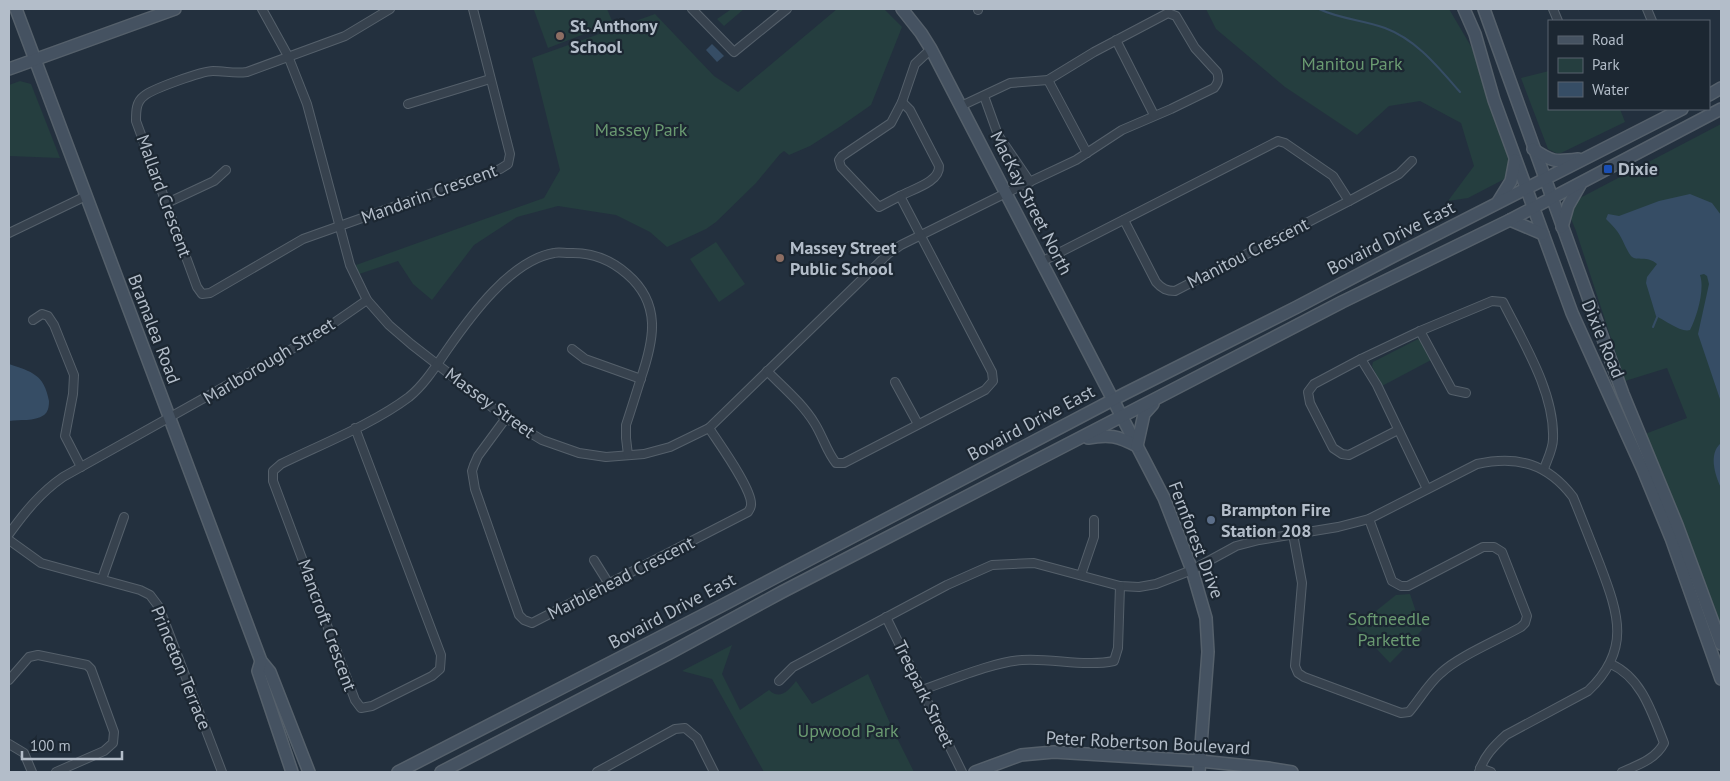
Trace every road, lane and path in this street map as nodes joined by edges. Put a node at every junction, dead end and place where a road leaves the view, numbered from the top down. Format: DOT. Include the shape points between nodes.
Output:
graph roads {
  1 [pos="16,9"];
  2 [pos="175,9"];
  3 [pos="262,9"];
  4 [pos="390,9"];
  5 [pos="473,9"];
  6 [pos="692,9"];
  7 [pos="787,9"];
  8 [pos="902,9"];
  9 [pos="1464,9"];
  10 [pos="1484,9"];
  11 [pos="1116,40"];
  12 [pos="931,48"];
  13 [pos="288,56"];
  14 [pos="34,59"];
  15 [pos="9,69"];
  16 [pos="490,79"];
  17 [pos="1048,80"];
  18 [pos="1721,88"];
  19 [pos="1710,94"];
  20 [pos="984,96"];
  21 [pos="902,102"];
  22 [pos="408,104"];
  23 [pos="961,106"];
  24 [pos="1721,109"];
  25 [pos="1680,110"];
  26 [pos="1154,115"];
  27 [pos="1533,149"];
  28 [pos="1087,153"];
  29 [pos="1587,157"];
  30 [pos="1515,158"];
  31 [pos="1412,161"];
  32 [pos="226,170"];
  33 [pos="1545,179"];
  34 [pos="1030,182"];
  35 [pos="1582,182"];
  36 [pos="1527,189"];
  37 [pos="1006,192"];
  38 [pos="86,196"];
  39 [pos="900,196"];
  40 [pos="1552,198"];
  41 [pos="1349,200"];
  42 [pos="167,203"];
  43 [pos="1496,204"];
  44 [pos="1534,208"];
  45 [pos="1124,220"];
  46 [pos="1510,220"];
  47 [pos="339,226"];
  48 [pos="1562,226"];
  49 [pos="9,233"];
  50 [pos="921,234"];
  51 [pos="1543,234"];
  52 [pos="1041,262"];
  53 [pos="367,300"];
  54 [pos="33,320"];
  55 [pos="1420,331"];
  56 [pos="572,349"];
  57 [pos="1361,360"];
  58 [pos="437,365"];
  59 [pos="767,371"];
  60 [pos="641,379"];
  61 [pos="895,382"];
  62 [pos="1466,393"];
  63 [pos="1161,396"];
  64 [pos="1114,399"];
  65 [pos="1629,408"];
  66 [pos="1616,414"];
  67 [pos="1123,416"];
  68 [pos="506,418"];
  69 [pos="169,419"];
  70 [pos="918,424"];
  71 [pos="355,428"];
  72 [pos="708,428"];
  73 [pos="1398,430"];
  74 [pos="1076,440"];
  75 [pos="1137,446"];
  76 [pos="628,455"];
  77 [pos="81,467"];
  78 [pos="1544,469"];
  79 [pos="1427,488"];
  80 [pos="124,517"];
  81 [pos="1369,519"];
  82 [pos="1094,520"];
  83 [pos="9,534"];
  84 [pos="1293,534"];
  85 [pos="9,540"];
  86 [pos="594,560"];
  87 [pos="1192,570"];
  88 [pos="1081,575"];
  89 [pos="102,579"];
  90 [pos="609,584"];
  91 [pos="1120,586"];
  92 [pos="886,616"];
  93 [pos="1721,644"];
  94 [pos="261,661"];
  95 [pos="1611,664"];
  96 [pos="1721,678"];
  97 [pos="9,680"];
  98 [pos="779,682"];
  99 [pos="922,690"];
  100 [pos="9,744"];
  101 [pos="614,764"];
  102 [pos="1200,766"];
  103 [pos="1480,770"];
  104 [pos="32,772"];
  105 [pos="56,772"];
  106 [pos="222,772"];
  107 [pos="292,772"];
  108 [pos="309,772"];
  109 [pos="398,772"];
  110 [pos="441,772"];
  111 [pos="597,772"];
  112 [pos="617,772"];
  113 [pos="714,772"];
  114 [pos="962,772"];
  115 [pos="975,772"];
  116 [pos="1292,772"];
  117 [pos="1491,772"];
  118 [pos="1622,772"];
  1 -- 14 [label="main road, Bramalea Road"];
  2 -- 14 [label="main road"];
  3 -- 13 [label="street, Massey Street"];
  4 -- 13 [label="street" via="345,36"];
  5 -- 16 [label="street, Mandarin Crescent"];
  6 -- 7 [label="street" via="734,52"];
  8 -- 12 [label="main road, MacKay Street North"];
  9 -- 30 [label="main road, Dixie Road"];
  10 -- 27 [label="main road, Dixie Road"];
  11 -- 17 [label="street"];
  11 -- 26 [label="street"];
  11 -- 26 [label="street, Massey Street" via="1163,15 1172,14 1195,48 1217,72 1214,88"];
  12 -- 21 [label="street" via="915,64"];
  12 -- 23 [label="main road, MacKay Street North"];
  13 -- 42 [label="street, Mallard Crescent" via="247,72 211,71 144,96 136,107 136,120"];
  13 -- 47 [label="street, Massey Street" via="307,104"];
  14 -- 15 [label="main road"];
  14 -- 38 [label="main road, Bramalea Road"];
  16 -- 22 [label="street"];
  16 -- 47 [label="street, Mandarin Crescent" via="510,154 508,164"];
  17 -- 20 [label="street" via="1010,83"];
  17 -- 28 [label="street"];
  18 -- 19 [label="main road"];
  20 -- 23 [label="street"];
  20 -- 34 [label="street" via="998,135"];
  21 -- 39 [label="street" via="910,110 940,172 935,178"];
  21 -- 39 [label="street" via="891,123 839,160 841,167 879,207"];
  23 -- 37 [label="main road, MacKay Street North"];
  24 -- 35 [label="main road, Bovaird Drive East"];
  25 -- 29 [label="main road, Bovaird Drive East"];
  26 -- 28 [label="street, Massey Street" via="1122,130"];
  27 -- 29 [label="main road" via="1552,160"];
  27 -- 33 [label="main road, Dixie Road"];
  28 -- 34 [label="street, Massey Street"];
  29 -- 33 [label="main road, Bovaird Drive East"];
  30 -- 36 [label="main road, Dixie Road"];
  30 -- 43 [label="main road" via="1511,181"];
  31 -- 41 [label="street, Manitou Crescent" via="1399,174"];
  32 -- 42 [label="street" via="214,181"];
  33 -- 36 [label="main road, Bovaird Drive East"];
  33 -- 40 [label="main road, Dixie Road"];
  34 -- 37 [label="street, Massey Street"];
  35 -- 40 [label="main road, Bovaird Drive East"];
  35 -- 48 [label="main road" via="1568,206"];
  36 -- 43 [label="main road, Bovaird Drive East"];
  36 -- 44 [label="main road, Dixie Road"];
  37 -- 50 [label="street, Massey Street"];
  37 -- 52 [label="main road, MacKay Street North"];
  38 -- 49 [label="street"];
  38 -- 69 [label="main road, Bramalea Road"];
  39 -- 50 [label="street"];
  40 -- 44 [label="main road, Bovaird Drive East"];
  40 -- 48 [label="main road, Dixie Road"];
  41 -- 45 [label="street" via="1333,176 1278,141"];
  41 -- 45 [label="street, Manitou Crescent" via="1175,291 1161,288 1156,282"];
  42 -- 47 [label="street, Mallard Crescent" via="202,294 210,293 303,239"];
  43 -- 64 [label="main road, Bovaird Drive East"];
  44 -- 46 [label="main road, Bovaird Drive East"];
  44 -- 51 [label="main road, Dixie Road"];
  45 -- 52 [label="street"];
  46 -- 51 [label="main road"];
  46 -- 63 [label="main road, Bovaird Drive East"];
  47 -- 53 [label="street, Massey Street" via="350,265"];
  48 -- 65 [label="main road, Dixie Road"];
  50 -- 59 [label="street, Massey Street" via="888,254"];
  50 -- 70 [label="street" via="992,372 993,381 985,390"];
  51 -- 66 [label="main road, Dixie Road" via="1572,313"];
  52 -- 64 [label="main road, MacKay Street North"];
  53 -- 58 [label="street, Massey Street" via="389,325"];
  53 -- 69 [label="street, Marlborough Street" via="315,336"];
  54 -- 77 [label="street" via="42,314 48,316 74,375 65,436"];
  55 -- 57 [label="street"];
  55 -- 62 [label="street" via="1452,390"];
  55 -- 78 [label="street" via="1492,301 1503,302 1527,345 1549,405 1553,442"];
  56 -- 60 [label="street" via="585,359"];
  57 -- 73 [label="street"];
  57 -- 73 [label="street" via="1314,384 1308,392 1310,403 1333,448 1350,455"];
  58 -- 60 [label="street, Mancroft Crescent" via="487,297 504,281 538,258 553,253 586,252 621,269 650,304 651,350"];
  58 -- 68 [label="street, Massey Street"];
  58 -- 71 [label="street, Mancroft Crescent" via="411,396"];
  59 -- 70 [label="street" via="802,406 836,463 844,463"];
  59 -- 72 [label="street, Massey Street"];
  60 -- 76 [label="street, Mancroft Crescent" via="626,426"];
  61 -- 70 [label="street"];
  63 -- 67 [label="main road, Bovaird Drive East"];
  63 -- 75 [label="main road" via="1144,414"];
  64 -- 67 [label="main road, MacKay Street North"];
  64 -- 109 [label="main road, Bovaird Drive East"];
  65 -- 66 [label="main road"];
  65 -- 93 [label="main road, Dixie Road"];
  66 -- 96 [label="main road, Dixie Road" via="1671,538"];
  67 -- 74 [label="main road, Bovaird Drive East"];
  67 -- 75 [label="main road, Fernforest Drive"];
  68 -- 76 [label="street, Massey Street" via="542,440 579,453 606,457"];
  68 -- 90 [label="street, Marblehead Crescent" via="478,456 472,471 475,489 519,615 532,623"];
  69 -- 77 [label="street, Marlborough Street"];
  69 -- 94 [label="main road, Bramalea Road"];
  71 -- 71 [label="street, Mancroft Crescent" via="281,464 273,471 273,481 354,700 361,708 372,706 432,676 440,669 441,655"];
  72 -- 76 [label="street, Massey Street" via="670,447"];
  72 -- 90 [label="street, Marblehead Crescent" via="749,495 751,505 748,512"];
  73 -- 79 [label="street"];
  74 -- 75 [label="main road" via="1111,435"];
  74 -- 110 [label="main road, Bovaird Drive East"];
  75 -- 87 [label="main road, Fernforest Drive" via="1164,498"];
  77 -- 83 [label="street, Marlborough Street" via="46,489"];
  78 -- 79 [label="street" via="1512,460 1496,460 1478,464"];
  78 -- 95 [label="street" via="1573,497 1610,591 1618,630"];
  79 -- 81 [label="street"];
  80 -- 89 [label="street"];
  81 -- 84 [label="street"];
  81 -- 84 [label="street" via="1392,581 1401,586 1408,586 1483,547 1494,547 1502,552 1527,616 1521,628 1442,671 1409,712 1401,713 1298,673 1302,583"];
  82 -- 88 [label="street" via="1094,537"];
  84 -- 87 [label="street" via="1236,546"];
  85 -- 89 [label="street, Princeton Terrace" via="41,563"];
  86 -- 90 [label="street"];
  87 -- 91 [label="street" via="1156,584"];
  87 -- 102 [label="main road, Fernforest Drive" via="1206,618 1208,652"];
  88 -- 91 [label="street"];
  88 -- 92 [label="street" via="1034,563 992,565"];
  89 -- 106 [label="street, Princeton Terrace" via="140,590 150,595 159,607"];
  91 -- 99 [label="street" via="1118,648 1114,661 1102,664 1021,660"];
  92 -- 98 [label="street" via="793,667"];
  92 -- 99 [label="street, Treepark Street"];
  94 -- 107 [label="main road, Bramalea Road" via="258,672"];
  94 -- 108 [label="main road, Bramalea Road" via="270,672"];
  95 -- 103 [label="street" via="1588,691 1506,735 1486,756"];
  95 -- 118 [label="street" via="1632,678 1647,701 1664,743 1655,756"];
  97 -- 105 [label="street" via="29,657 38,655 87,665 91,669 114,732 113,743 104,751"];
  99 -- 114 [label="street, Treepark Street"];
  100 -- 104 [label="street" via="24,753"];
  101 -- 111 [label="street"];
  101 -- 112 [label="street"];
  101 -- 113 [label="street" via="675,729 685,728 697,738"];
  102 -- 115 [label="main road, Peter Robertson Boulevard" via="1054,752 1021,755"];
  102 -- 116 [label="main road, Peter Robertson Boulevard"];
  103 -- 117 [label="street"];
}
